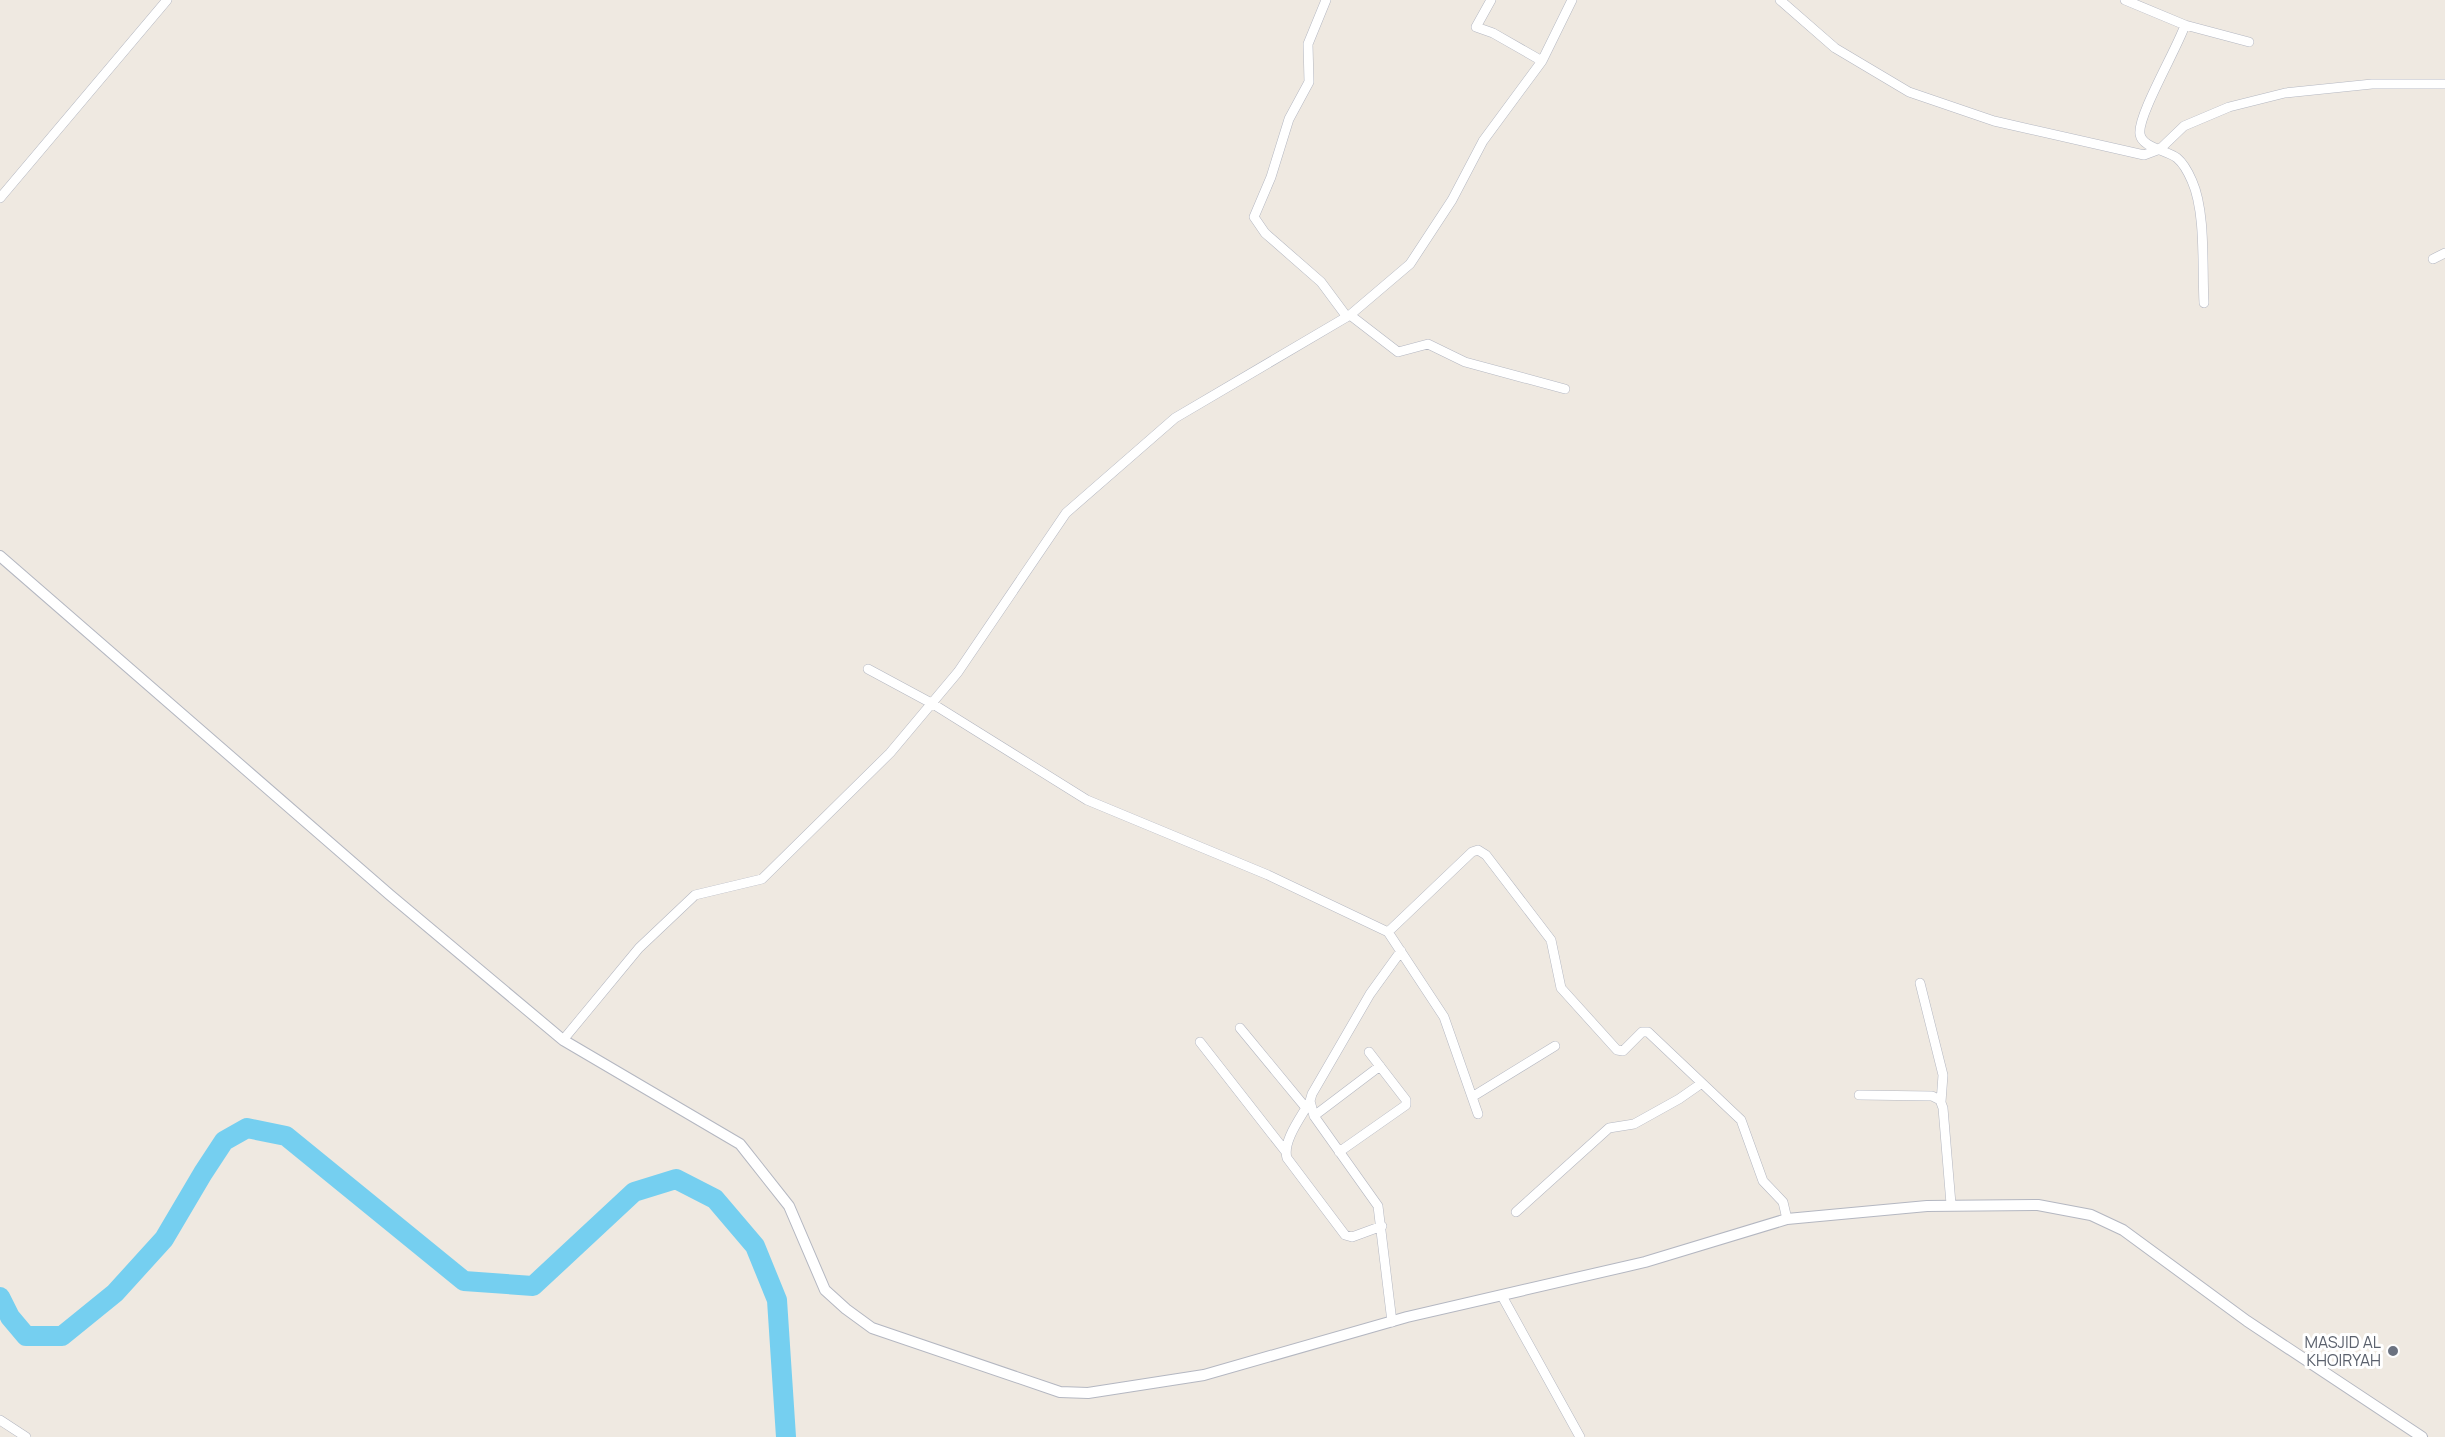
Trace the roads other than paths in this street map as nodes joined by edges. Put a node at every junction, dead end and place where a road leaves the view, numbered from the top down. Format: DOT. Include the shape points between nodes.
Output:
graph roads {
  1 [pos="167,0"];
  2 [pos="1326,0"];
  3 [pos="1491,0"];
  4 [pos="1572,0"];
  5 [pos="1780,0"];
  6 [pos="2125,0"];
  7 [pos="2185,25"];
  8 [pos="2249,42"];
  9 [pos="1542,61"];
  10 [pos="2445,84"];
  11 [pos="2160,149"];
  12 [pos="0,198"];
  13 [pos="2445,253"];
  14 [pos="2433,259"];
  15 [pos="2204,303"];
  16 [pos="1349,316"];
  17 [pos="1565,389"];
  18 [pos="0,556"];
  19 [pos="868,669"];
  20 [pos="933,704"];
  21 [pos="1388,932"];
  22 [pos="1401,951"];
  23 [pos="1920,983"];
  24 [pos="1240,1028"];
  25 [pos="563,1040"];
  26 [pos="1200,1042"];
  27 [pos="1555,1046"];
  28 [pos="1369,1052"];
  29 [pos="1380,1066"];
  30 [pos="1702,1083"];
  31 [pos="1859,1095"];
  32 [pos="1472,1097"];
  33 [pos="1941,1102"];
  34 [pos="1308,1105"];
  35 [pos="1478,1114"];
  36 [pos="1314,1116"];
  37 [pos="1286,1152"];
  38 [pos="1340,1152"];
  39 [pos="1951,1204"];
  40 [pos="1516,1212"];
  41 [pos="1787,1219"];
  42 [pos="1382,1226"];
  43 [pos="1502,1296"];
  44 [pos="1392,1322"];
  45 [pos="0,1420"];
  46 [pos="26,1437"];
  47 [pos="1580,1437"];
  48 [pos="2422,1437"];
  1 -- 12 [label="street"];
  2 -- 16 [label="street" via="1308,44 1309,82 1289,119 1254,217 1265,233 1321,282"];
  3 -- 9 [label="street" via="1476,27"];
  4 -- 9 [label="street"];
  5 -- 11 [label="street" via="1836,48 1909,92 1994,121 2144,155"];
  6 -- 7 [label="street"];
  7 -- 8 [label="street"];
  7 -- 11 [label="street" via="2140,128 2143,141"];
  9 -- 16 [label="street" via="1483,141 1452,200 1410,264"];
  10 -- 11 [label="street" via="2372,84 2285,93 2229,106 2184,126"];
  11 -- 15 [label="street" via="2178,159 2192,180 2200,204"];
  13 -- 14 [label="street"];
  16 -- 17 [label="street" via="1398,352 1428,344 1465,362"];
  16 -- 20 [label="street" via="1175,418 1066,513"];
  18 -- 25 [label="street"];
  19 -- 20 [label="street"];
  20 -- 21 [label="street" via="1087,800 1268,874"];
  20 -- 25 [label="street" via="890,753 762,879 695,895 666,920"];
  21 -- 22 [label="street"];
  21 -- 30 [label="street" via="1478,850 1486,855 1551,940 1561,988 1617,1050 1623,1051 1642,1032 1648,1032"];
  22 -- 32 [label="street" via="1444,1017"];
  22 -- 34 [label="street" via="1370,994"];
  23 -- 33 [label="street" via="1943,1075"];
  24 -- 34 [label="street"];
  25 -- 44 [label="street" via="740,1144 789,1206 825,1290 872,1328 945,1354 1059,1392 1088,1393 1204,1375"];
  26 -- 37 [label="street"];
  27 -- 32 [label="street"];
  28 -- 29 [label="street"];
  29 -- 36 [label="street"];
  29 -- 38 [label="street" via="1406,1100 1406,1106"];
  30 -- 40 [label="street" via="1634,1124 1609,1128"];
  30 -- 41 [label="street" via="1741,1120 1763,1180 1783,1202"];
  31 -- 33 [label="street" via="1932,1096"];
  32 -- 35 [label="street"];
  33 -- 39 [label="street"];
  34 -- 36 [label="street"];
  34 -- 37 [label="street"];
  36 -- 38 [label="street"];
  37 -- 42 [label="street" via="1344,1235 1352,1237"];
  38 -- 42 [label="street" via="1376,1201"];
  39 -- 41 [label="street"];
  39 -- 48 [label="street" via="2038,1205 2091,1215 2123,1230 2247,1321"];
  41 -- 43 [label="street" via="1645,1262"];
  42 -- 44 [label="street"];
  43 -- 44 [label="street"];
  43 -- 47 [label="street"];
  45 -- 46 [label="street"];
}
